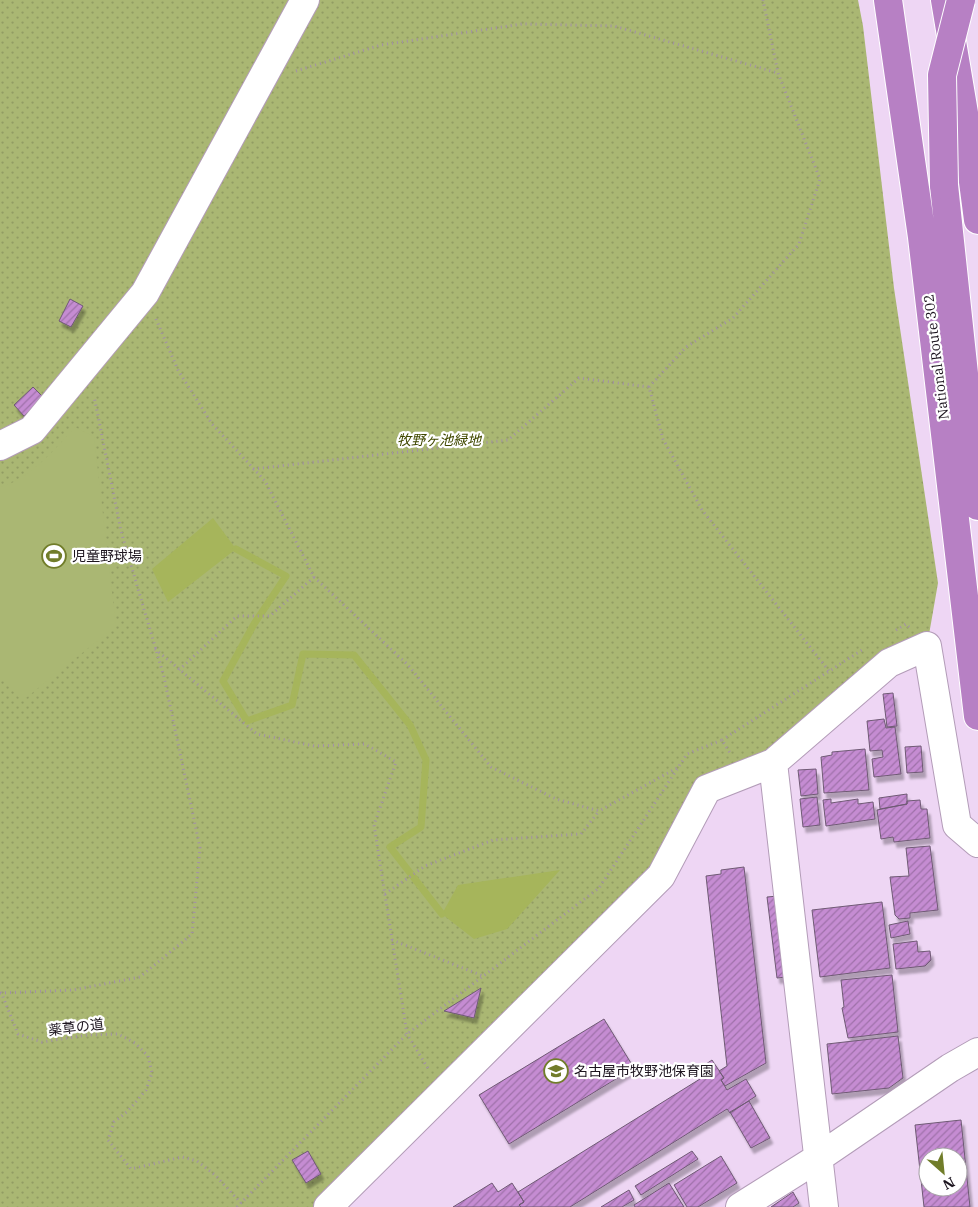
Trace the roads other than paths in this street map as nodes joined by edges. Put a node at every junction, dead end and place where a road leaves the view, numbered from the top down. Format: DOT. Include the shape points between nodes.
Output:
graph roads {
  1 [pos="304,0"];
  2 [pos="888,0"];
  3 [pos="945,0"];
  4 [pos="961,0"];
  5 [pos="978,220"];
  6 [pos="0,446"];
  7 [pos="978,506"];
  8 [pos="978,716"];
  9 [pos="773,763"];
  10 [pos="978,843"];
  11 [pos="978,1052"];
  12 [pos="818,1158"];
  13 [pos="328,1207"];
  14 [pos="740,1207"];
  15 [pos="824,1207"];
  1 -- 6 [label="street" via="145,293 32,430"];
  2 -- 8 [label="highway, National Route 302" via="922,237"];
  3 -- 5 [label="highway"];
  4 -- 7 [label="highway, bridge" via="942,75 944,185"];
  9 -- 10 [label="street" via="889,663 927,646 957,826"];
  9 -- 12 [label="street"];
  9 -- 13 [label="street" via="707,789 661,876"];
  11 -- 12 [label="street"];
  12 -- 14 [label="street"];
  12 -- 15 [label="street"];
}
